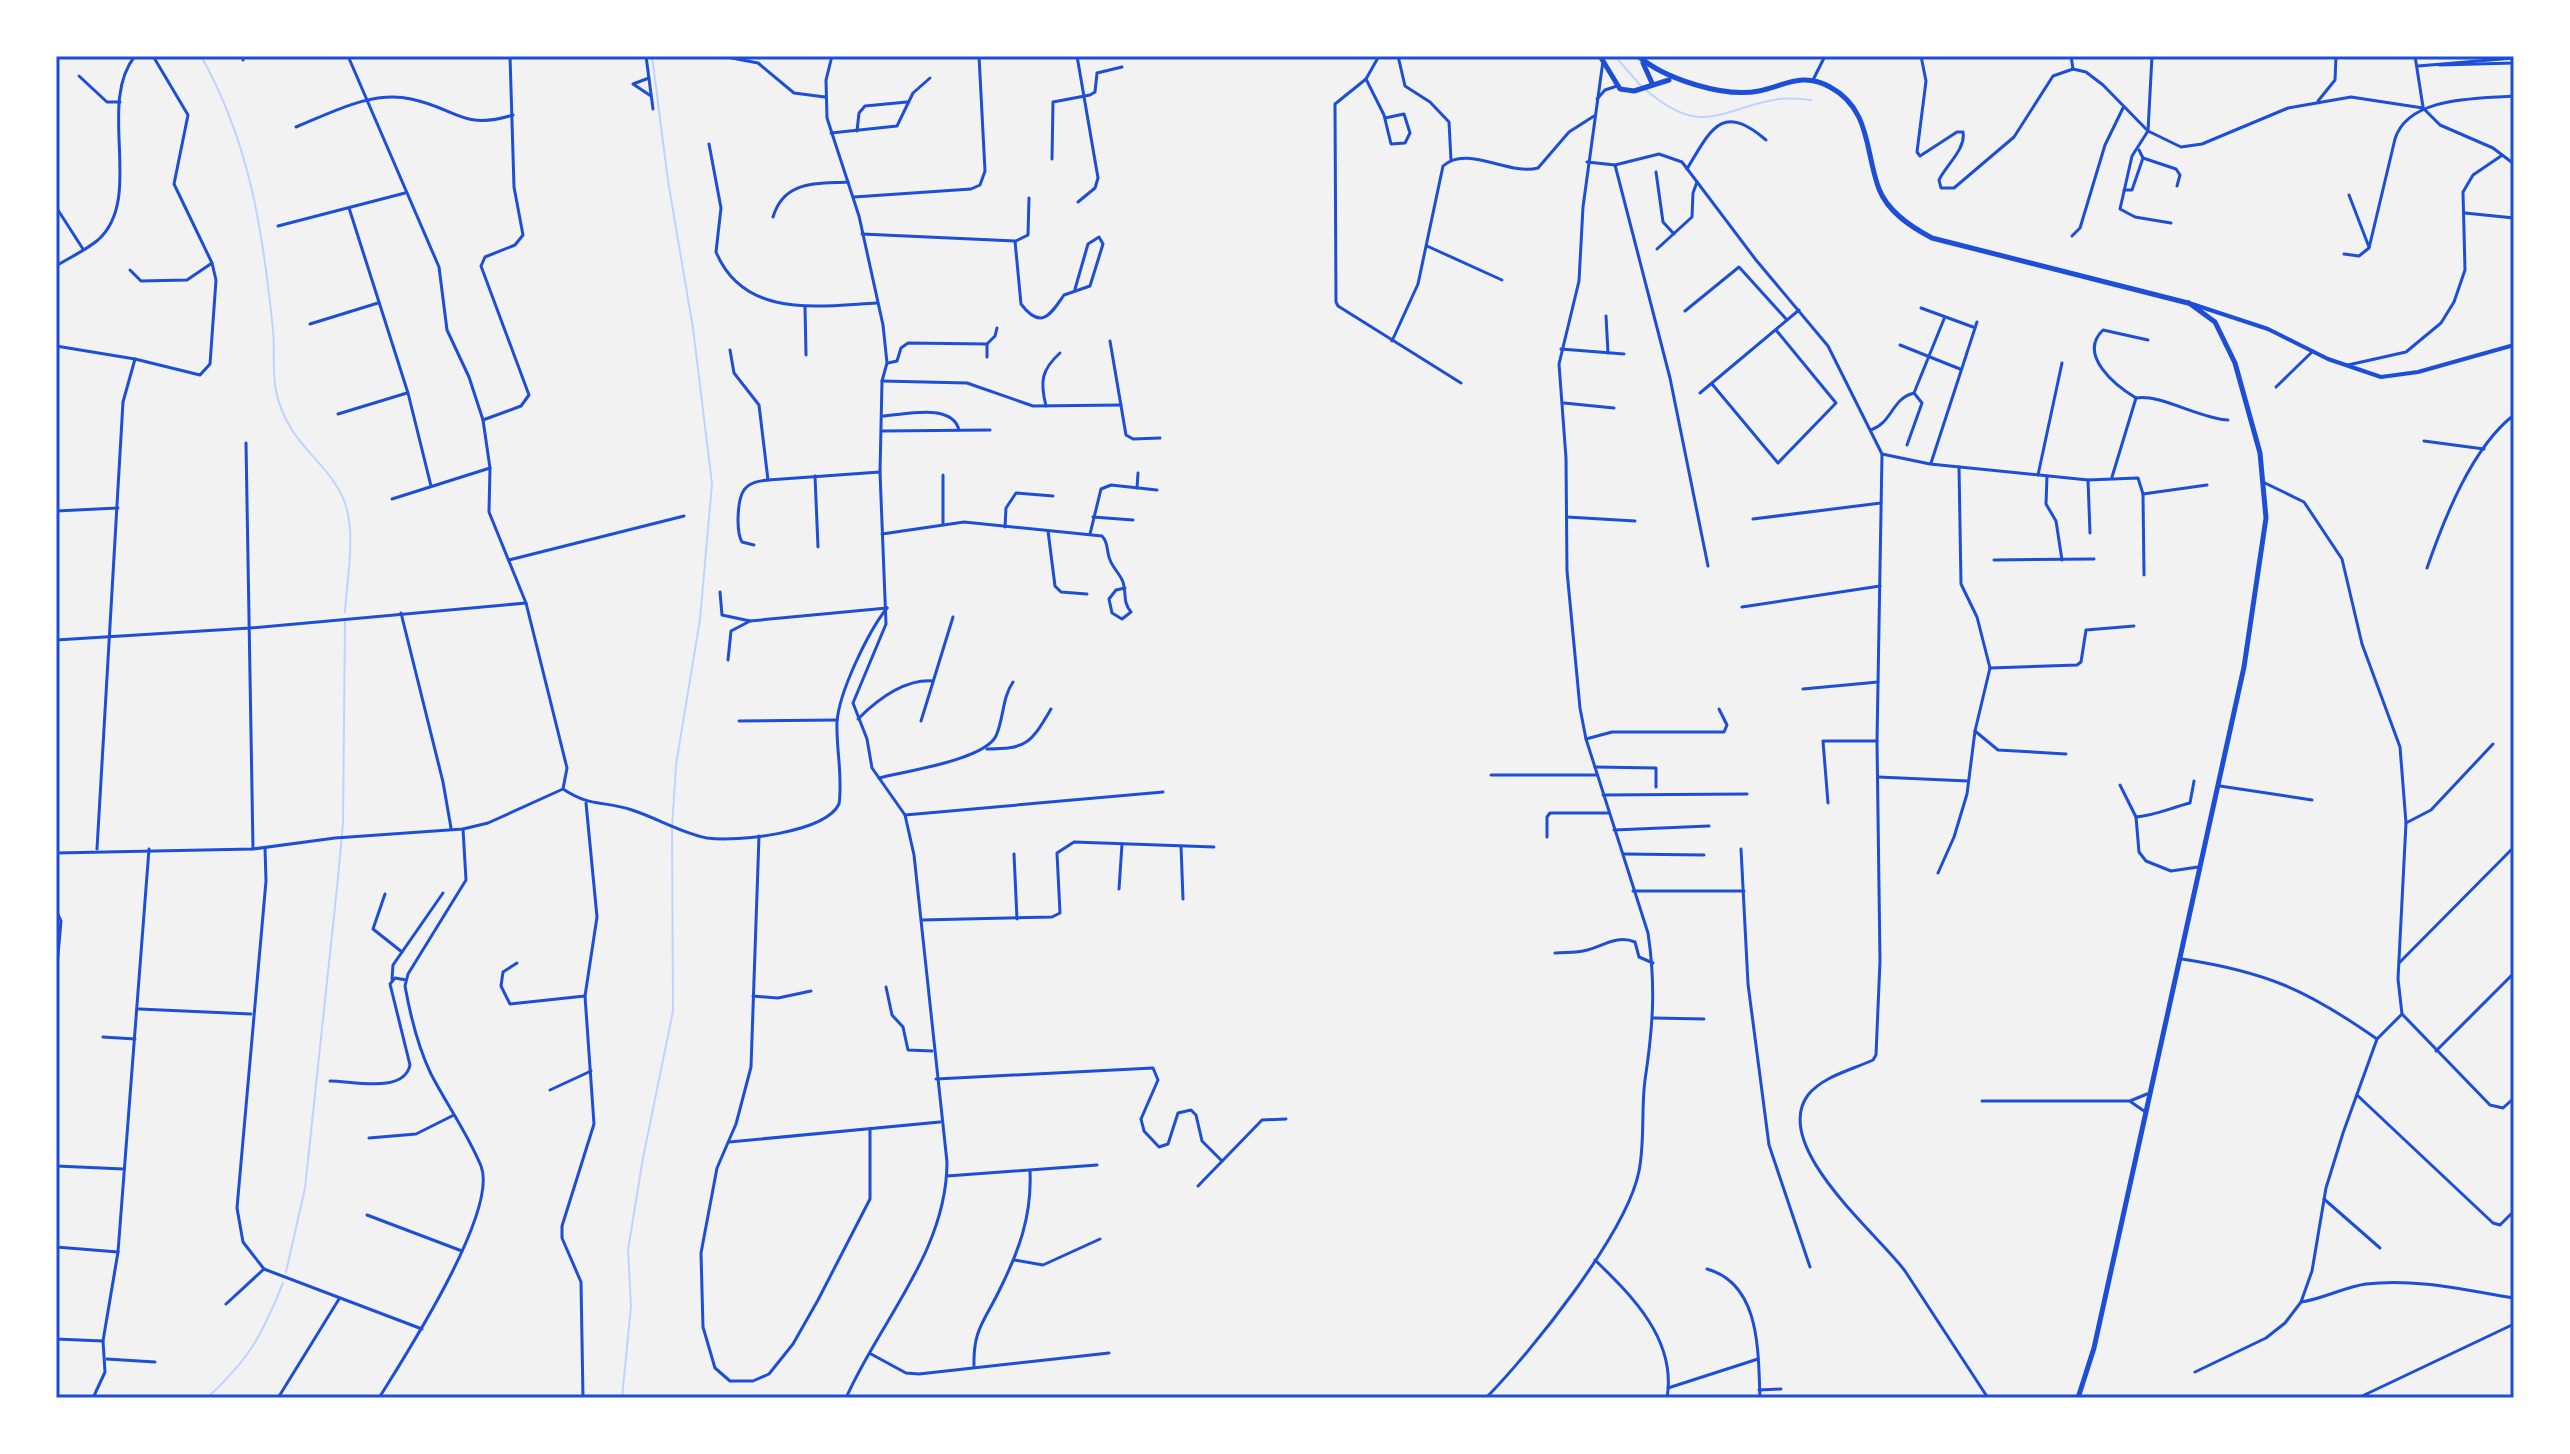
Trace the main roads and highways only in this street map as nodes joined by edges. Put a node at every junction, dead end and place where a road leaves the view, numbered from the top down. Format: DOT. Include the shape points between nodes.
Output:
graph roads {
  1 [pos="1638,56"];
  2 [pos="1601,59"];
  3 [pos="1686,81"];
  4 [pos="1649,84"];
  5 [pos="2078,1398"];
  1 -- 3 [label="main road" via="1661,73"];
  1 -- 4 [label="main road"];
  2 -- 4 [label="main road" via="1625,91"];
  3 -- 4 [label="main road"];
  3 -- 5 [label="main road" via="1743,92 1789,80 1813,80 1850,103 1870,142 1879,188 1911,227 1932,238 2189,303 2215,322 2227,341 2264,483 2266,518 2253,612 2094,1348"];
}
